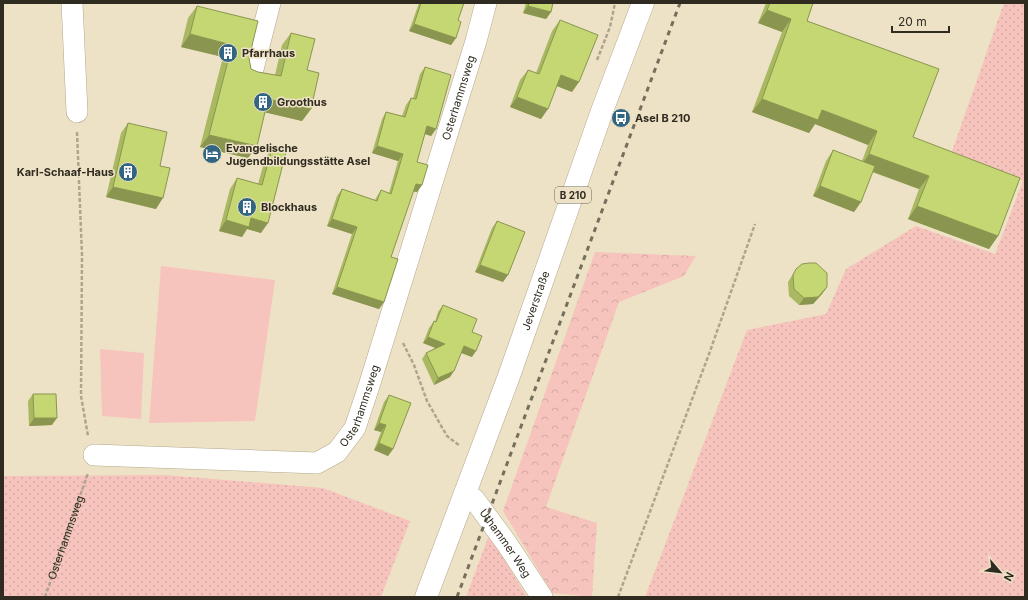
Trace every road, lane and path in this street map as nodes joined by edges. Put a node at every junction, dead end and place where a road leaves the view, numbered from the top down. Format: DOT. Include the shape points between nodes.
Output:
graph roads {
  1 [pos="72,3"];
  2 [pos="270,3"];
  3 [pos="486,3"];
  4 [pos="643,3"];
  5 [pos="252,73"];
  6 [pos="77,112"];
  7 [pos="755,224"];
  8 [pos="390,320"];
  9 [pos="460,446"];
  10 [pos="94,455"];
  11 [pos="464,495"];
  12 [pos="45,597"];
  13 [pos="426,597"];
  14 [pos="542,597"];
  15 [pos="618,597"];
  1 -- 6 [label="street"];
  2 -- 5 [label="street"];
  3 -- 8 [label="street, Osterhammsweg"];
  4 -- 11 [label="main road, Jeverstraße / B 210"];
  6 -- 10 [label="path" via="82,255 81,396 85,426"];
  7 -- 15 [label="path"];
  8 -- 9 [label="path" via="414,365 427,401 447,436"];
  8 -- 10 [label="street, Osterhammsweg" via="355,428 337,452 317,463"];
  10 -- 12 [label="path, Osterhammsweg"];
  11 -- 13 [label="main road, Jeverstraße / B 210"];
  11 -- 14 [label="street, Uthammer Weg" via="474,500"];
}
